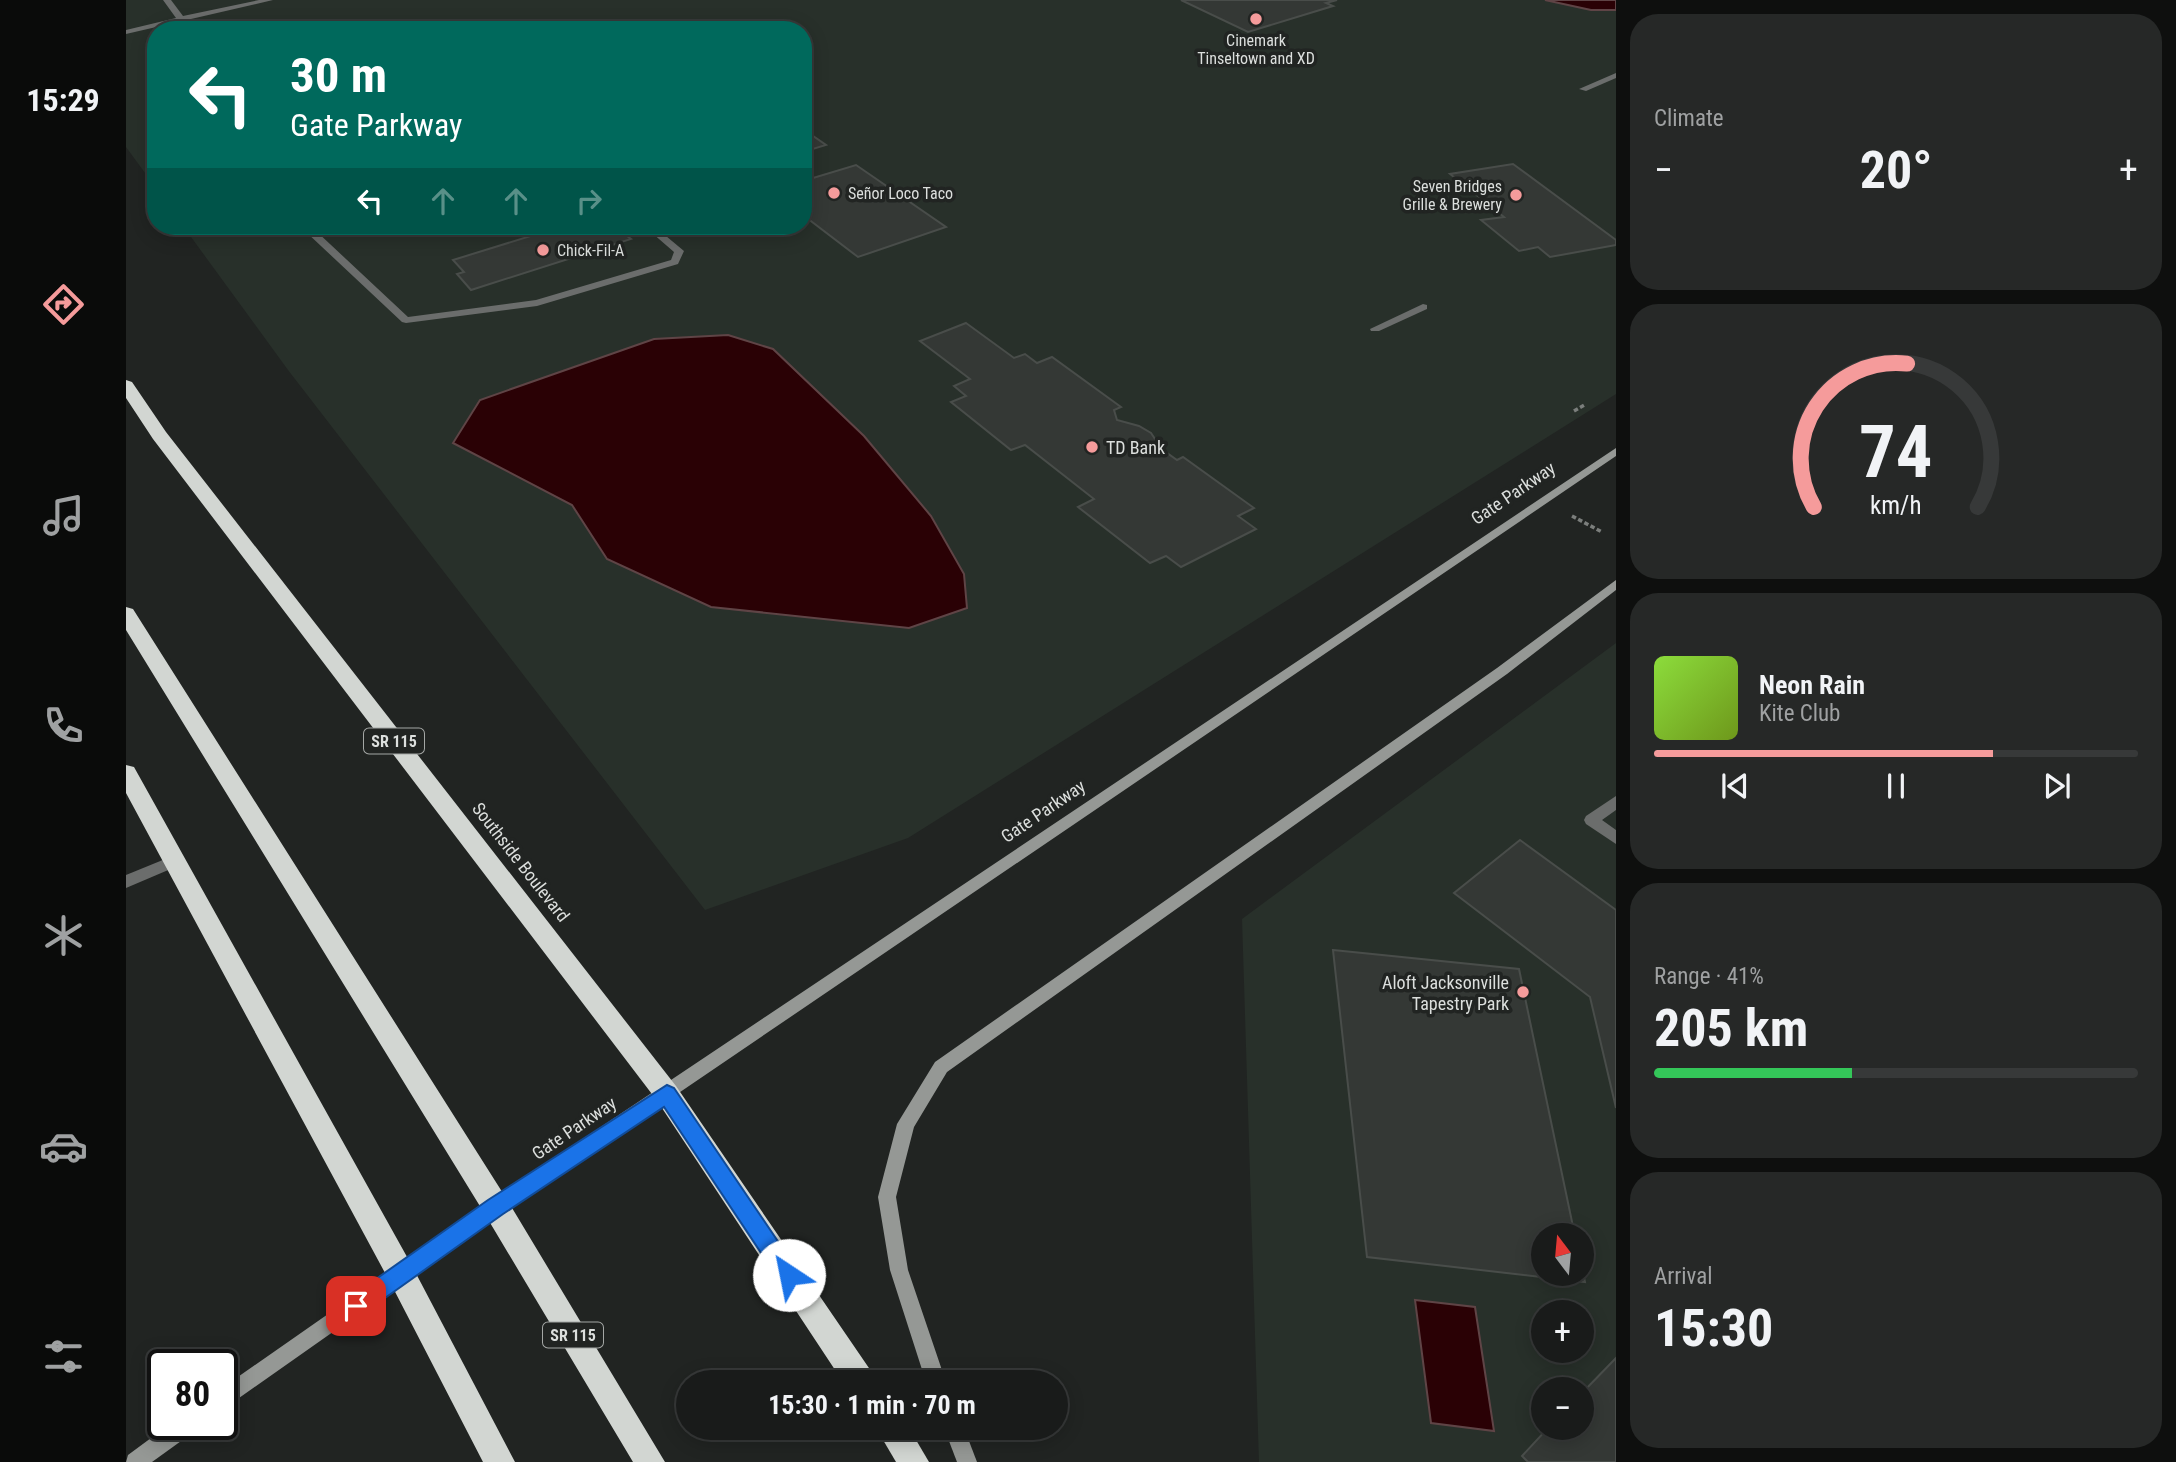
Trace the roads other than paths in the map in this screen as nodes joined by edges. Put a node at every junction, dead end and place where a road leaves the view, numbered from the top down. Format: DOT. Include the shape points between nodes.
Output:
graph roads {
  1 [pos="167,0"];
  2 [pos="269,0"];
  3 [pos="181,19"];
  4 [pos="173,21"];
  5 [pos="147,27"];
  6 [pos="126,32"];
  7 [pos="1616,75"];
  8 [pos="1583,89"];
  9 [pos="314,235"];
  10 [pos="660,235"];
  11 [pos="1423,307"];
  12 [pos="1375,329"];
  13 [pos="126,385"];
  14 [pos="1613,456"];
  15 [pos="1616,584"];
  16 [pos="126,614"];
  17 [pos="126,773"];
  18 [pos="1616,802"];
  19 [pos="1616,838"];
  20 [pos="175,861"];
  21 [pos="126,882"];
  22 [pos="667,1094"];
  23 [pos="496,1207"];
  24 [pos="401,1274"];
  25 [pos="852,1370"];
  26 [pos="932,1370"];
  27 [pos="238,1389"];
  28 [pos="166,1440"];
  29 [pos="899,1440"];
  30 [pos="959,1440"];
  31 [pos="135,1462"];
  32 [pos="500,1462"];
  33 [pos="650,1462"];
  34 [pos="914,1462"];
  35 [pos="967,1462"];
  1 -- 3 [label="lane"];
  2 -- 3 [label="lane"];
  3 -- 4 [label="lane"];
  5 -- 6 [label="lane"];
  7 -- 8 [label="lane"];
  9 -- 10 [label="lane" via="406,320 537,303 675,262 679,251"];
  11 -- 12 [label="lane"];
  13 -- 22 [label="highway, Southside Boulevard / SR 115" via="159,435"];
  14 -- 22 [label="main road, Gate Parkway"];
  15 -- 26 [label="main road" via="1490,679 941,1067 906,1124 887,1197 899,1270"];
  16 -- 23 [label="highway, SR 115"];
  17 -- 20 [label="highway"];
  18 -- 19 [label="lane" via="1591,820"];
  20 -- 21 [label="lane"];
  20 -- 24 [label="highway"];
  22 -- 23 [label="main road, Gate Parkway"];
  22 -- 25 [label="highway, Southside Boulevard / SR 115"];
  23 -- 24 [label="main road, Gate Parkway"];
  23 -- 33 [label="highway, SR 115"];
  24 -- 27 [label="main road, Gate Parkway"];
  24 -- 32 [label="highway"];
  28 -- 31 [label="main road"];
  29 -- 34 [label="highway"];
  30 -- 35 [label="main road"];
}
